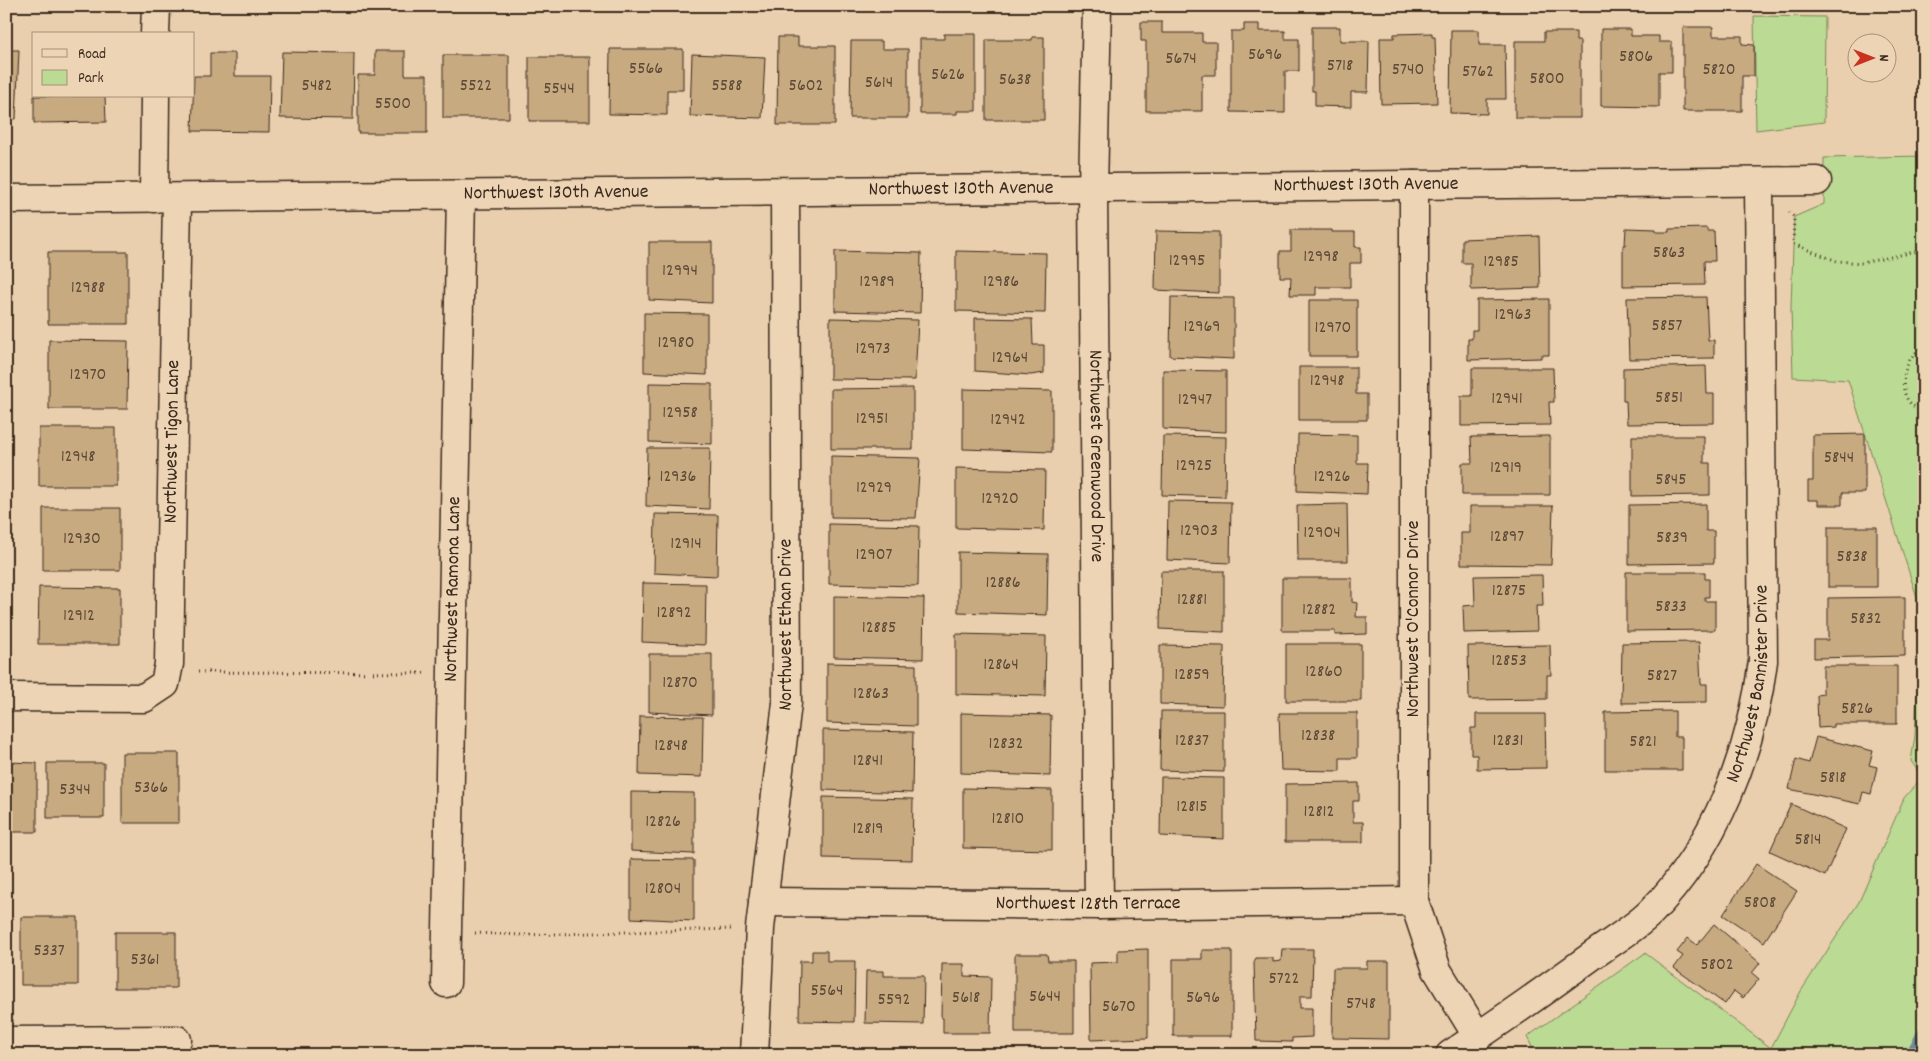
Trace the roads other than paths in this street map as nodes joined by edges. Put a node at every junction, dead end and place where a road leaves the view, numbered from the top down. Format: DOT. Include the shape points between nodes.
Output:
graph roads {
  1 [pos="156,6"];
  2 [pos="1097,6"];
  3 [pos="155,32"];
  4 [pos="154,98"];
  5 [pos="1817,181"];
  6 [pos="1759,182"];
  7 [pos="1414,185"];
  8 [pos="1093,189"];
  9 [pos="785,192"];
  10 [pos="461,195"];
  11 [pos="6,199"];
  12 [pos="166,199"];
  13 [pos="6,697"];
  14 [pos="1414,900"];
  15 [pos="1099,906"];
  16 [pos="761,915"];
  17 [pos="446,983"];
  18 [pos="1478,1037"];
  19 [pos="177,1040"];
  20 [pos="6,1041"];
  21 [pos="754,1055"];
  22 [pos="1450,1055"];
  1 -- 3 [label="street"];
  2 -- 8 [label="street, Northwest Greenwood Drive"];
  4 -- 12 [label="street, Northwest Tigon Lane"];
  5 -- 6 [label="street, Northwest 130th Avenue"];
  6 -- 7 [label="street, Northwest 130th Avenue"];
  6 -- 18 [label="street, Northwest Bannister Drive" via="1763,660 1759,692 1738,770 1699,848 1677,883 1649,914"];
  7 -- 8 [label="street, Northwest 130th Avenue"];
  7 -- 14 [label="street, Northwest O'Connor Drive"];
  8 -- 9 [label="street, Northwest 130th Avenue"];
  8 -- 15 [label="street, Northwest Greenwood Drive"];
  9 -- 10 [label="street, Northwest 130th Avenue"];
  9 -- 16 [label="street, Northwest Ethan Drive" via="787,703"];
  10 -- 12 [label="street, Northwest 130th Avenue"];
  10 -- 17 [label="street, Northwest Ramona Lane"];
  11 -- 12 [label="street, Northwest 130th Avenue"];
  12 -- 13 [label="street, Northwest Tigon Lane" via="169,664 166,678 144,698"];
  14 -- 15 [label="street, Northwest 128th Terrace"];
  14 -- 18 [label="street, Northwest O'Connor Drive" via="1437,970"];
  15 -- 16 [label="street, Northwest 128th Terrace"];
  16 -- 21 [label="street, Northwest Ethan Drive"];
  18 -- 22 [label="street, Northwest Bannister Drive"];
  19 -- 20 [label="street"];
}
